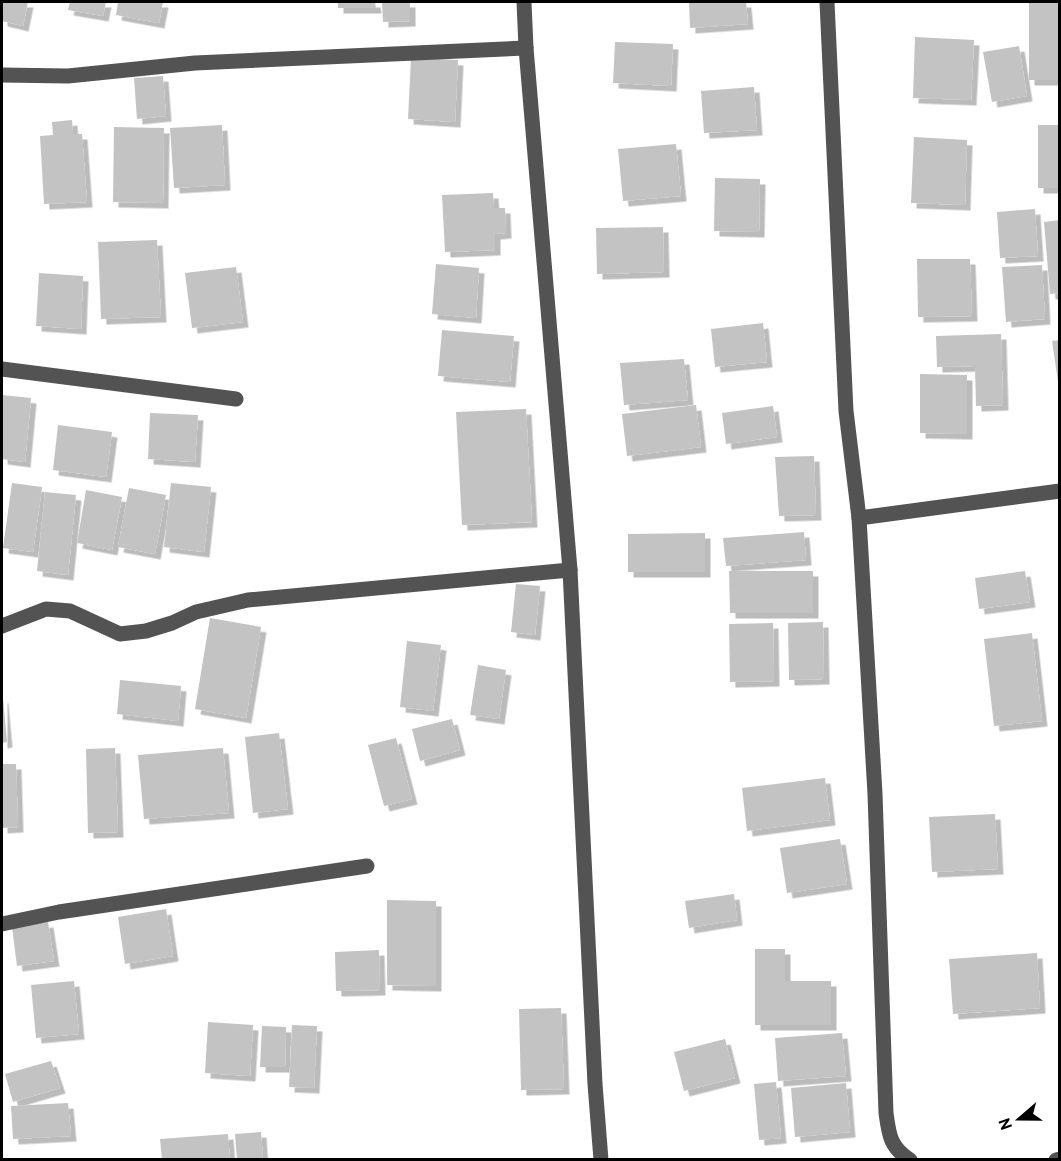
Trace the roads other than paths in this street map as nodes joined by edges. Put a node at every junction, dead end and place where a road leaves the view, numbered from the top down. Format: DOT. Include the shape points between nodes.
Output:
graph roads {
  1 [pos="524,2"];
  2 [pos="827,2"];
  3 [pos="526,48"];
  4 [pos="2,75"];
  5 [pos="2,369"];
  6 [pos="236,399"];
  7 [pos="1059,491"];
  8 [pos="859,518"];
  9 [pos="570,570"];
  10 [pos="2,626"];
  11 [pos="367,866"];
  12 [pos="2,924"];
  13 [pos="601,1160"];
  14 [pos="910,1160"];
  1 -- 3 [label="street"];
  2 -- 8 [label="street" via="846,411"];
  3 -- 4 [label="street" via="195,63 68,76"];
  3 -- 9 [label="street"];
  5 -- 6 [label="street"];
  7 -- 8 [label="street"];
  8 -- 14 [label="street" via="875,794 885,1113 898,1152"];
  9 -- 10 [label="street" via="248,600 196,612 146,631 120,634 70,611 46,609"];
  9 -- 13 [label="street"];
  11 -- 12 [label="street"];
}
